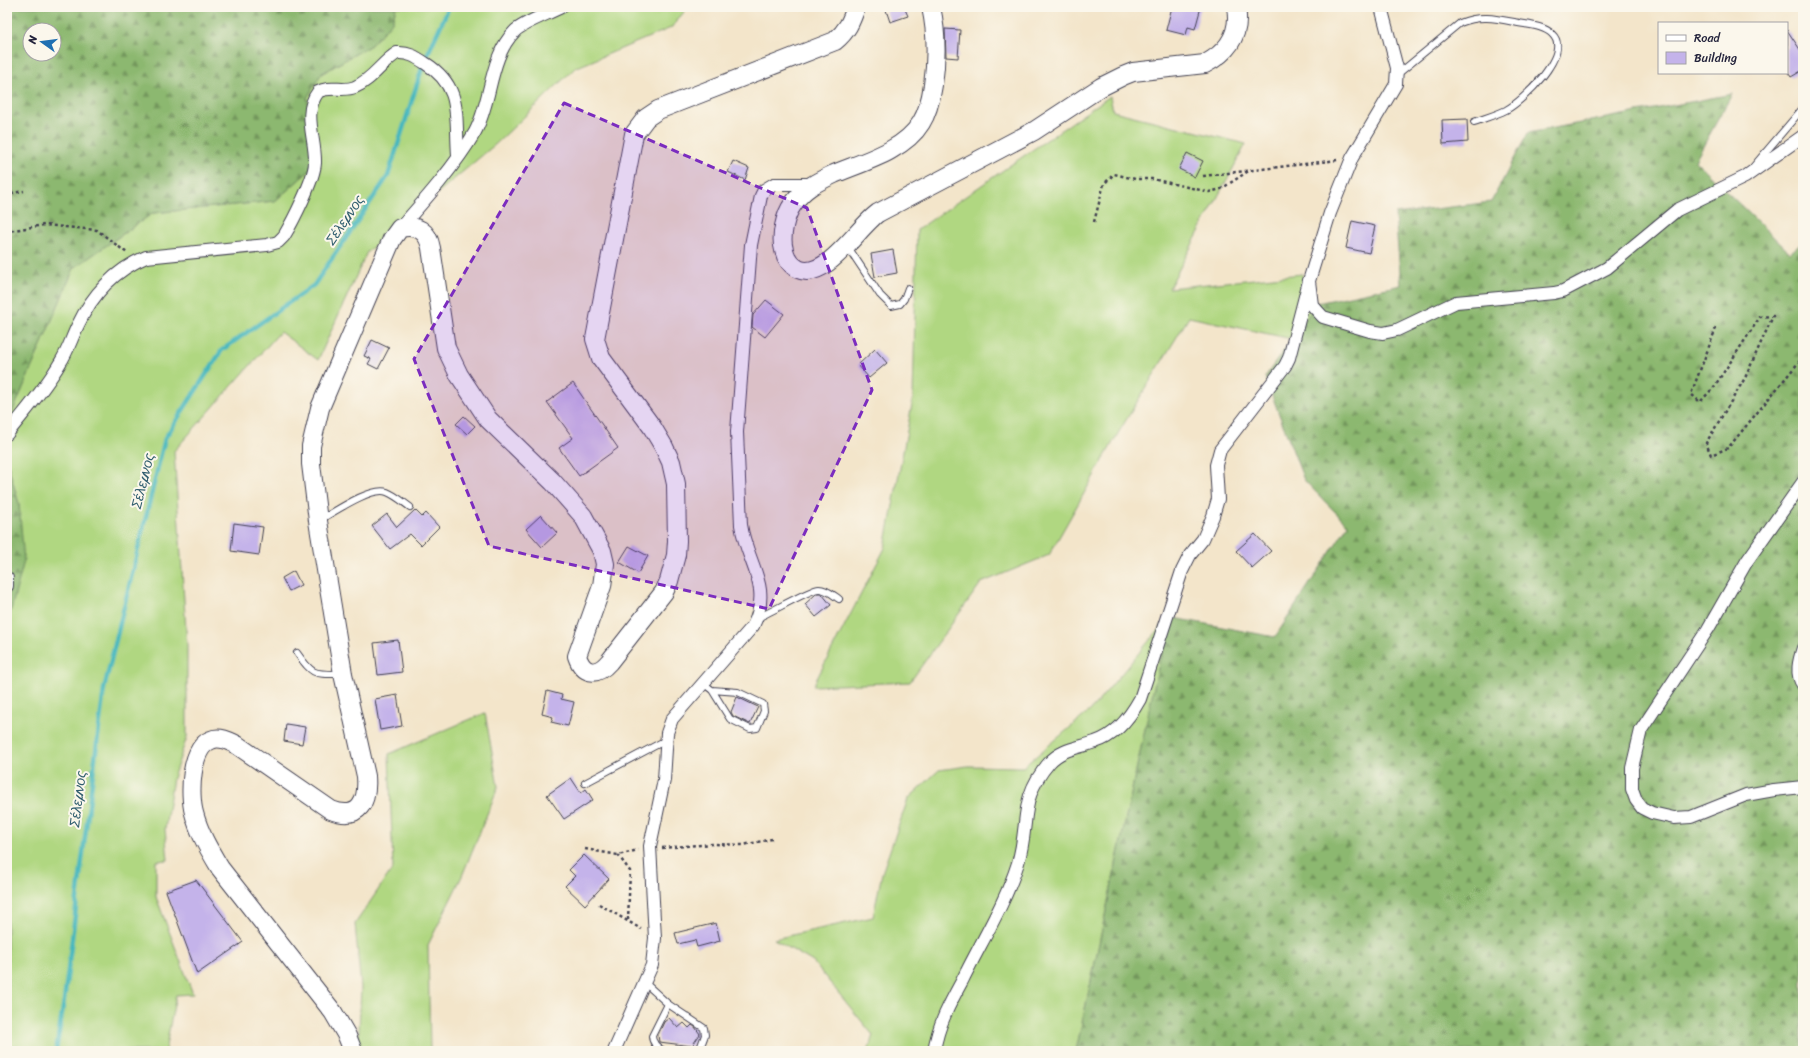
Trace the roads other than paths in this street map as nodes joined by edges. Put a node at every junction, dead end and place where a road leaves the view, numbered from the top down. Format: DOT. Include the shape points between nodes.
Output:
graph roads {
  1 [pos="561,7"];
  2 [pos="856,7"];
  3 [pos="931,7"];
  4 [pos="1236,7"];
  5 [pos="1381,7"];
  6 [pos="1398,74"];
  7 [pos="1803,108"];
  8 [pos="1474,122"];
  9 [pos="1803,136"];
  10 [pos="458,155"];
  11 [pos="1745,177"];
  12 [pos="812,184"];
  13 [pos="400,228"];
  14 [pos="846,245"];
  15 [pos="1309,281"];
  16 [pos="908,288"];
  17 [pos="7,434"];
  18 [pos="1803,482"];
  19 [pos="410,507"];
  20 [pos="318,521"];
  21 [pos="7,578"];
  22 [pos="7,586"];
  23 [pos="839,599"];
  24 [pos="756,618"];
  25 [pos="1803,648"];
  26 [pos="297,652"];
  27 [pos="344,674"];
  28 [pos="1803,685"];
  29 [pos="708,687"];
  30 [pos="666,740"];
  31 [pos="585,783"];
  32 [pos="1803,787"];
  33 [pos="645,983"];
  34 [pos="668,1004"];
  35 [pos="353,1051"];
  36 [pos="614,1051"];
  37 [pos="664,1051"];
  38 [pos="699,1051"];
  39 [pos="934,1051"];
  1 -- 10 [label="street" via="516,30 506,42 500,54 482,117"];
  2 -- 13 [label="main road" via="849,26 835,41 658,110 646,118 634,134 595,339 601,358 652,427 671,462 676,484 677,541 673,570 664,592 601,670 585,670 577,656 602,586 605,564 602,551 583,516 553,482 488,419 459,375 446,348 430,241 421,229 407,226"];
  3 -- 12 [label="main road" via="936,28 935,69 930,100 922,122 904,142"];
  4 -- 14 [label="main road" via="1236,32 1225,51 1215,58 1205,64 1133,72 1113,80 1034,132 878,212"];
  5 -- 6 [label="street"];
  6 -- 8 [label="lane" via="1460,23 1469,19 1491,18 1542,28 1551,33 1556,39 1557,50 1553,61 1522,99 1506,110"];
  6 -- 15 [label="street" via="1391,95 1352,158 1330,213"];
  7 -- 11 [label="lane"];
  9 -- 11 [label="street"];
  10 -- 13 [label="street"];
  10 -- 17 [label="street" via="457,122 452,91 446,80 434,69 412,55 397,53 356,87 321,90 311,106 310,115 315,163 313,173 290,226 278,242 157,255 136,261 100,288 86,310 61,363"];
  11 -- 15 [label="street" via="1677,210 1607,268 1563,291 1456,302 1398,330 1383,333 1323,317 1312,305"];
  12 -- 14 [label="main road" via="789,211 782,240 787,259 794,266 809,272 825,265"];
  12 -- 24 [label="street" via="774,184 764,190 758,206 751,245 737,432 741,525 762,596"];
  13 -- 20 [label="main road" via="392,239 320,408 311,446"];
  14 -- 16 [label="lane" via="880,295 891,306 900,304"];
  15 -- 39 [label="street" via="1285,366 1243,418 1218,456 1218,499 1213,516 1203,539 1190,555 1182,571 1140,699 1111,734 1060,754 1034,782 1028,796 1018,863 1003,900 944,1015"];
  18 -- 32 [label="street" via="1747,561 1708,629 1641,730 1635,750 1632,789 1642,808 1674,818 1691,817 1746,795"];
  19 -- 20 [label="lane" via="382,491 366,495"];
  20 -- 27 [label="main road"];
  21 -- 22 [label="street"];
  23 -- 24 [label="lane" via="826,591 814,590"];
  24 -- 29 [label="street" via="753,626"];
  25 -- 28 [label="street" via="1798,672"];
  26 -- 27 [label="lane" via="314,673"];
  27 -- 35 [label="main road" via="366,776 366,798 362,806 356,810 339,813 331,810 237,745 219,738 206,743 198,753 193,769 191,793 194,812 205,842 220,868 333,1012"];
  29 -- 29 [label="lane" via="730,719 750,729 757,728 764,711 763,704 738,692"];
  29 -- 30 [label="street" via="672,719"];
  30 -- 31 [label="lane"];
  30 -- 33 [label="street" via="664,780 650,846 655,938 652,965"];
  33 -- 34 [label="lane"];
  33 -- 36 [label="street"];
  34 -- 37 [label="lane" via="652,1036 653,1041"];
  34 -- 38 [label="lane" via="704,1028"];
}
